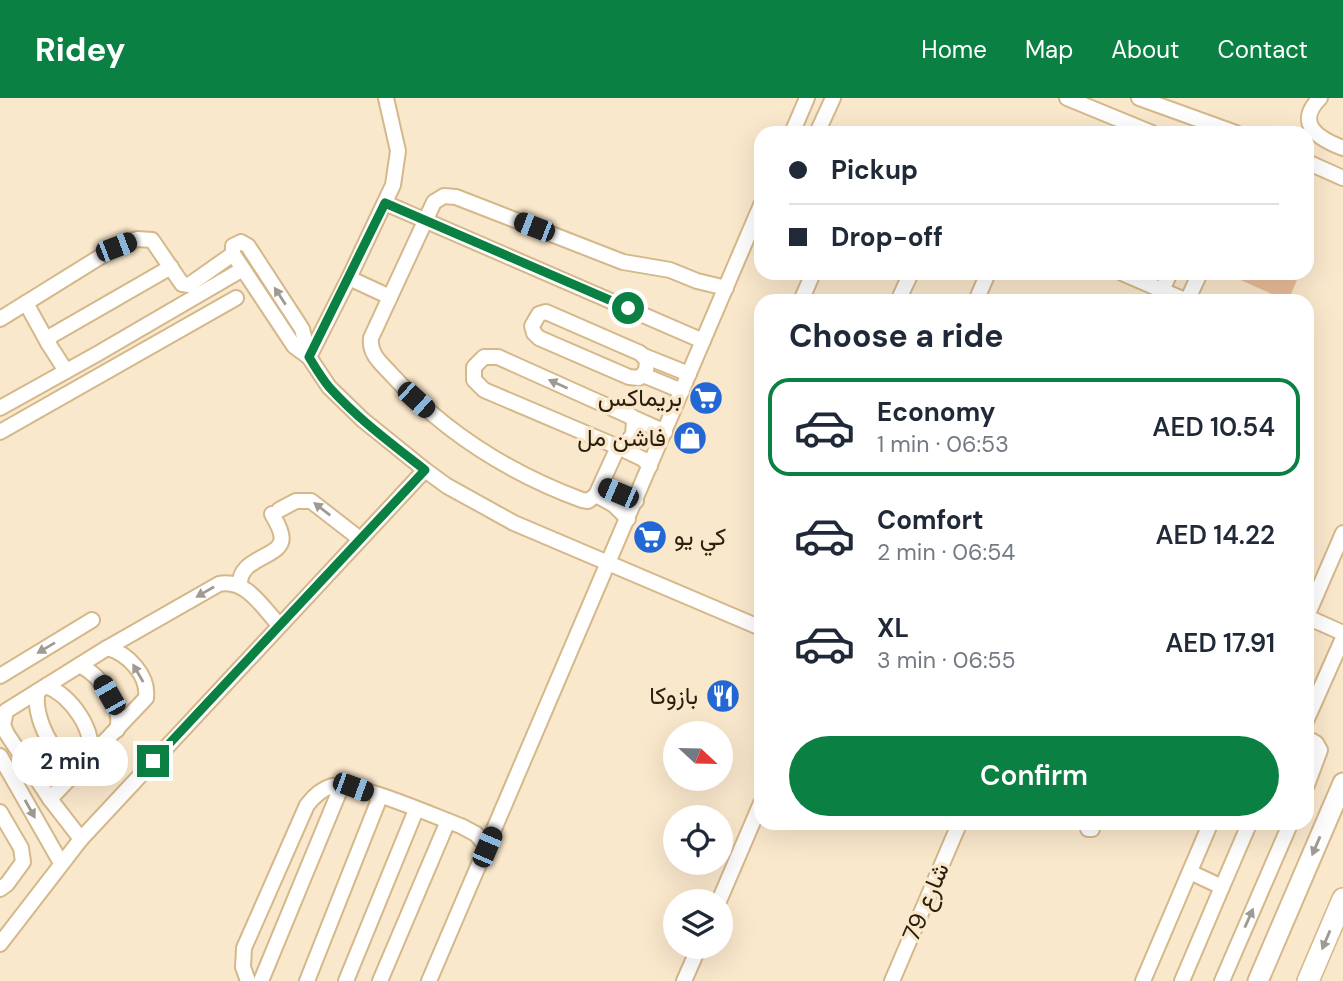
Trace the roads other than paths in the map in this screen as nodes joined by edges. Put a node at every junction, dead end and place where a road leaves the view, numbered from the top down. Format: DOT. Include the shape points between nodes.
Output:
graph roads {
  1 [pos="386,98"];
  2 [pos="807,98"];
  3 [pos="833,98"];
  4 [pos="1067,98"];
  5 [pos="1139,98"];
  6 [pos="1320,98"];
  7 [pos="1310,123"];
  8 [pos="795,126"];
  9 [pos="820,126"];
  10 [pos="1135,126"];
  11 [pos="1203,126"];
  12 [pos="1306,126"];
  13 [pos="1312,126"];
  14 [pos="1314,130"];
  15 [pos="1343,148"];
  16 [pos="1314,165"];
  17 [pos="1343,177"];
  18 [pos="385,203"];
  19 [pos="425,220"];
  20 [pos="754,222"];
  21 [pos="233,254"];
  22 [pos="171,267"];
  23 [pos="243,269"];
  24 [pos="349,278"];
  25 [pos="1138,280"];
  26 [pos="1167,280"];
  27 [pos="1162,290"];
  28 [pos="724,293"];
  29 [pos="1171,294"];
  30 [pos="390,297"];
  31 [pos="236,298"];
  32 [pos="26,303"];
  33 [pos="0,318"];
  34 [pos="703,341"];
  35 [pos="48,343"];
  36 [pos="645,356"];
  37 [pos="309,357"];
  38 [pos="66,371"];
  39 [pos="689,374"];
  40 [pos="643,375"];
  41 [pos="682,391"];
  42 [pos="0,408"];
  43 [pos="631,416"];
  44 [pos="0,432"];
  45 [pos="665,432"];
  46 [pos="618,447"];
  47 [pos="650,466"];
  48 [pos="425,470"];
  49 [pos="599,491"];
  50 [pos="636,500"];
  51 [pos="628,519"];
  52 [pos="1343,533"];
  53 [pos="360,539"];
  54 [pos="609,563"];
  55 [pos="240,585"];
  56 [pos="1314,601"];
  57 [pos="92,620"];
  58 [pos="1314,620"];
  59 [pos="279,625"];
  60 [pos="754,625"];
  61 [pos="1343,635"];
  62 [pos="107,648"];
  63 [pos="79,665"];
  64 [pos="0,676"];
  65 [pos="42,689"];
  66 [pos="1314,703"];
  67 [pos="3,730"];
  68 [pos="117,730"];
  69 [pos="1314,742"];
  70 [pos="0,756"];
  71 [pos="84,763"];
  72 [pos="1314,766"];
  73 [pos="1343,783"];
  74 [pos="342,785"];
  75 [pos="380,797"];
  76 [pos="50,799"];
  77 [pos="416,810"];
  78 [pos="0,812"];
  79 [pos="754,819"];
  80 [pos="448,821"];
  81 [pos="957,830"];
  82 [pos="1208,830"];
  83 [pos="1247,830"];
  84 [pos="1288,830"];
  85 [pos="81,839"];
  86 [pos="487,847"];
  87 [pos="61,863"];
  88 [pos="1190,872"];
  89 [pos="1222,887"];
  90 [pos="0,889"];
  91 [pos="724,889"];
  92 [pos="1343,899"];
  93 [pos="0,944"];
  94 [pos="694,959"];
  95 [pos="248,981"];
  96 [pos="261,981"];
  97 [pos="307,981"];
  98 [pos="346,981"];
  99 [pos="380,981"];
  100 [pos="429,981"];
  101 [pos="684,981"];
  102 [pos="892,981"];
  103 [pos="1143,981"];
  104 [pos="1182,981"];
  105 [pos="1222,981"];
  106 [pos="1258,981"];
  107 [pos="1308,981"];
  1 -- 18 [label="street" via="398,151"];
  2 -- 8 [label="street"];
  3 -- 9 [label="street"];
  4 -- 10 [label="street"];
  5 -- 11 [label="street"];
  6 -- 7 [label="street"];
  7 -- 12 [label="street"];
  7 -- 13 [label="street"];
  14 -- 15 [label="street" via="1322,140"];
  16 -- 17 [label="street"];
  18 -- 19 [label="street"];
  18 -- 24 [label="street"];
  19 -- 28 [label="street" via="434,202 450,195 623,262 670,270 697,281 704,289"];
  19 -- 30 [label="street"];
  19 -- 34 [label="street"];
  20 -- 28 [label="street"];
  21 -- 22 [label="street" via="189,285 182,284"];
  21 -- 23 [label="street"];
  37 -- 21 [label="street, one-way" via="302,329 248,246 236,243"];
  22 -- 32 [label="street" via="152,240 137,239 116,247"];
  22 -- 35 [label="street" via="51,336"];
  23 -- 37 [label="street" via="294,346"];
  23 -- 38 [label="street"];
  24 -- 30 [label="street"];
  24 -- 37 [label="street"];
  25 -- 27 [label="street"];
  26 -- 27 [label="street"];
  27 -- 29 [label="street"];
  28 -- 34 [label="street"];
  30 -- 49 [label="street" via="371,338 371,350 416,400 459,436 506,466 582,500"];
  31 -- 44 [label="street"];
  32 -- 33 [label="street"];
  32 -- 35 [label="street"];
  34 -- 39 [label="street"];
  35 -- 38 [label="street"];
  36 -- 39 [label="street"];
  36 -- 40 [label="street" via="648,366"];
  36 -- 40 [label="street" via="553,314 539,314 532,326 539,338 550,343 629,377"];
  37 -- 48 [label="street" via="328,387"];
  38 -- 42 [label="street"];
  39 -- 41 [label="street"];
  40 -- 41 [label="street"];
  41 -- 45 [label="street"];
  43 -- 45 [label="street"];
  43 -- 46 [label="street" via="633,435"];
  43 -- 46 [label="street, one-way" via="498,357 484,357 474,367 474,380 484,390"];
  45 -- 47 [label="street"];
  46 -- 47 [label="street"];
  46 -- 49 [label="street"];
  47 -- 50 [label="street"];
  48 -- 53 [label="street"];
  48 -- 54 [label="street" via="514,523"];
  49 -- 50 [label="street"];
  49 -- 51 [label="street"];
  50 -- 51 [label="street"];
  51 -- 54 [label="street"];
  52 -- 56 [label="street"];
  53 -- 55 [label="street, one-way" via="311,501 296,501 275,512 281,542 246,566"];
  53 -- 59 [label="street"];
  54 -- 60 [label="street"];
  54 -- 86 [label="street"];
  55 -- 59 [label="street"];
  55 -- 62 [label="street, one-way" via="219,584"];
  57 -- 64 [label="street, one-way"];
  58 -- 61 [label="street"];
  59 -- 85 [label="street"];
  61 -- 66 [label="street"];
  62 -- 63 [label="street"];
  68 -- 62 [label="street, one-way" via="144,702 146,689 131,660"];
  63 -- 65 [label="street"];
  63 -- 68 [label="street" via="101,683 118,713"];
  65 -- 67 [label="street" via="6,711"];
  65 -- 71 [label="street" via="61,693 72,705 91,741"];
  65 -- 71 [label="street" via="36,705 39,718 60,757 68,764"];
  67 -- 76 [label="street"];
  68 -- 71 [label="street"];
  69 -- 72 [label="street" via="1320,750"];
  70 -- 87 [label="street, one-way"];
  71 -- 76 [label="street"];
  73 -- 106 [label="main road, one-way"];
  74 -- 75 [label="street"];
  74 -- 95 [label="street" via="322,790 307,805 244,948"];
  74 -- 96 [label="street"];
  75 -- 77 [label="street"];
  75 -- 97 [label="street"];
  76 -- 85 [label="street"];
  77 -- 80 [label="street"];
  77 -- 98 [label="street"];
  78 -- 90 [label="street" via="23,862"];
  79 -- 91 [label="street"];
  80 -- 86 [label="street" via="476,834"];
  80 -- 99 [label="street"];
  81 -- 102 [label="street, شارع 79"];
  82 -- 88 [label="street"];
  83 -- 89 [label="street"];
  105 -- 84 [label="street, one-way"];
  85 -- 87 [label="street"];
  86 -- 100 [label="street"];
  87 -- 93 [label="street"];
  88 -- 89 [label="street"];
  88 -- 103 [label="street"];
  89 -- 104 [label="street"];
  92 -- 107 [label="highway, one-way"];
  94 -- 101 [label="street"];
}
